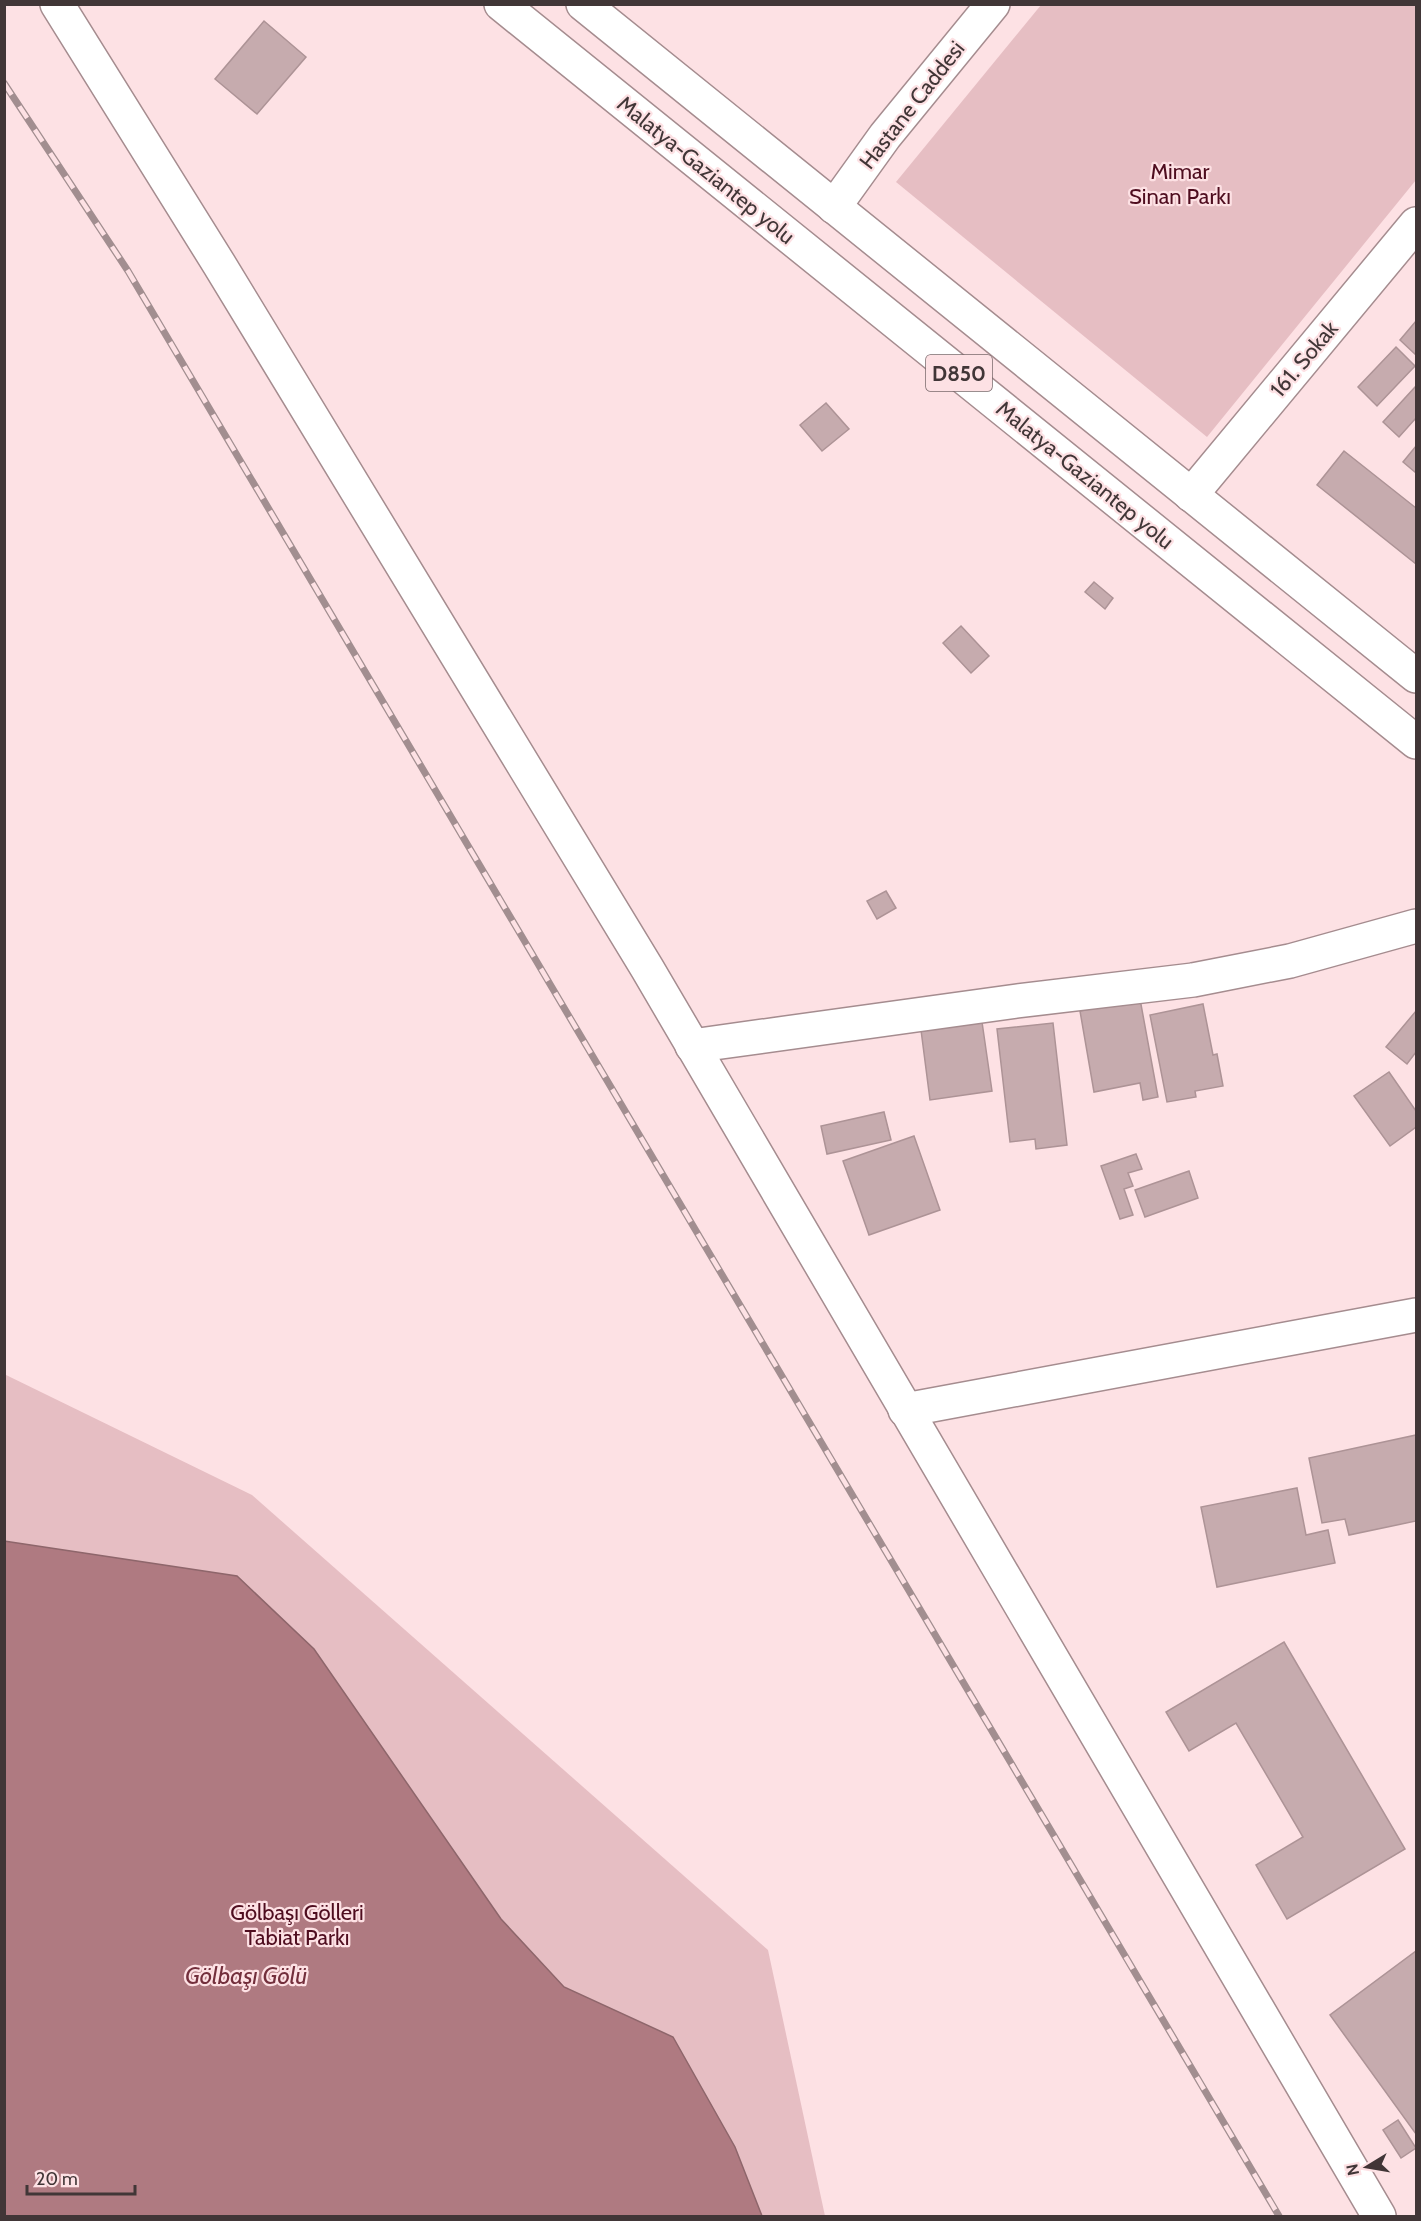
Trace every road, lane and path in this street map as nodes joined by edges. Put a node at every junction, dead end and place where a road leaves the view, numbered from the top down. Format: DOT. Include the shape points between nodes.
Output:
graph roads {
  1 [pos="57,4"];
  2 [pos="501,4"];
  3 [pos="583,4"];
  4 [pos="993,4"];
  5 [pos="834,207"];
  6 [pos="1416,224"];
  7 [pos="1191,495"];
  8 [pos="1416,676"];
  9 [pos="1416,742"];
  10 [pos="1416,926"];
  11 [pos="693,1046"];
  12 [pos="1416,1316"];
  13 [pos="905,1410"];
  14 [pos="1379,2217"];
  1 -- 11 [label="main road" via="232,284"];
  2 -- 9 [label="main road, Malatya-Gaziantep yolu / D850"];
  3 -- 5 [label="main road, D850"];
  4 -- 5 [label="main road, Hastane Caddesi" via="885,136"];
  5 -- 7 [label="main road, D850"];
  6 -- 7 [label="main road, 161. Sokak"];
  7 -- 8 [label="main road, D850"];
  10 -- 11 [label="main road" via="1290,961 1192,980"];
  11 -- 13 [label="main road"];
  12 -- 13 [label="main road"];
  13 -- 14 [label="main road"];
}
